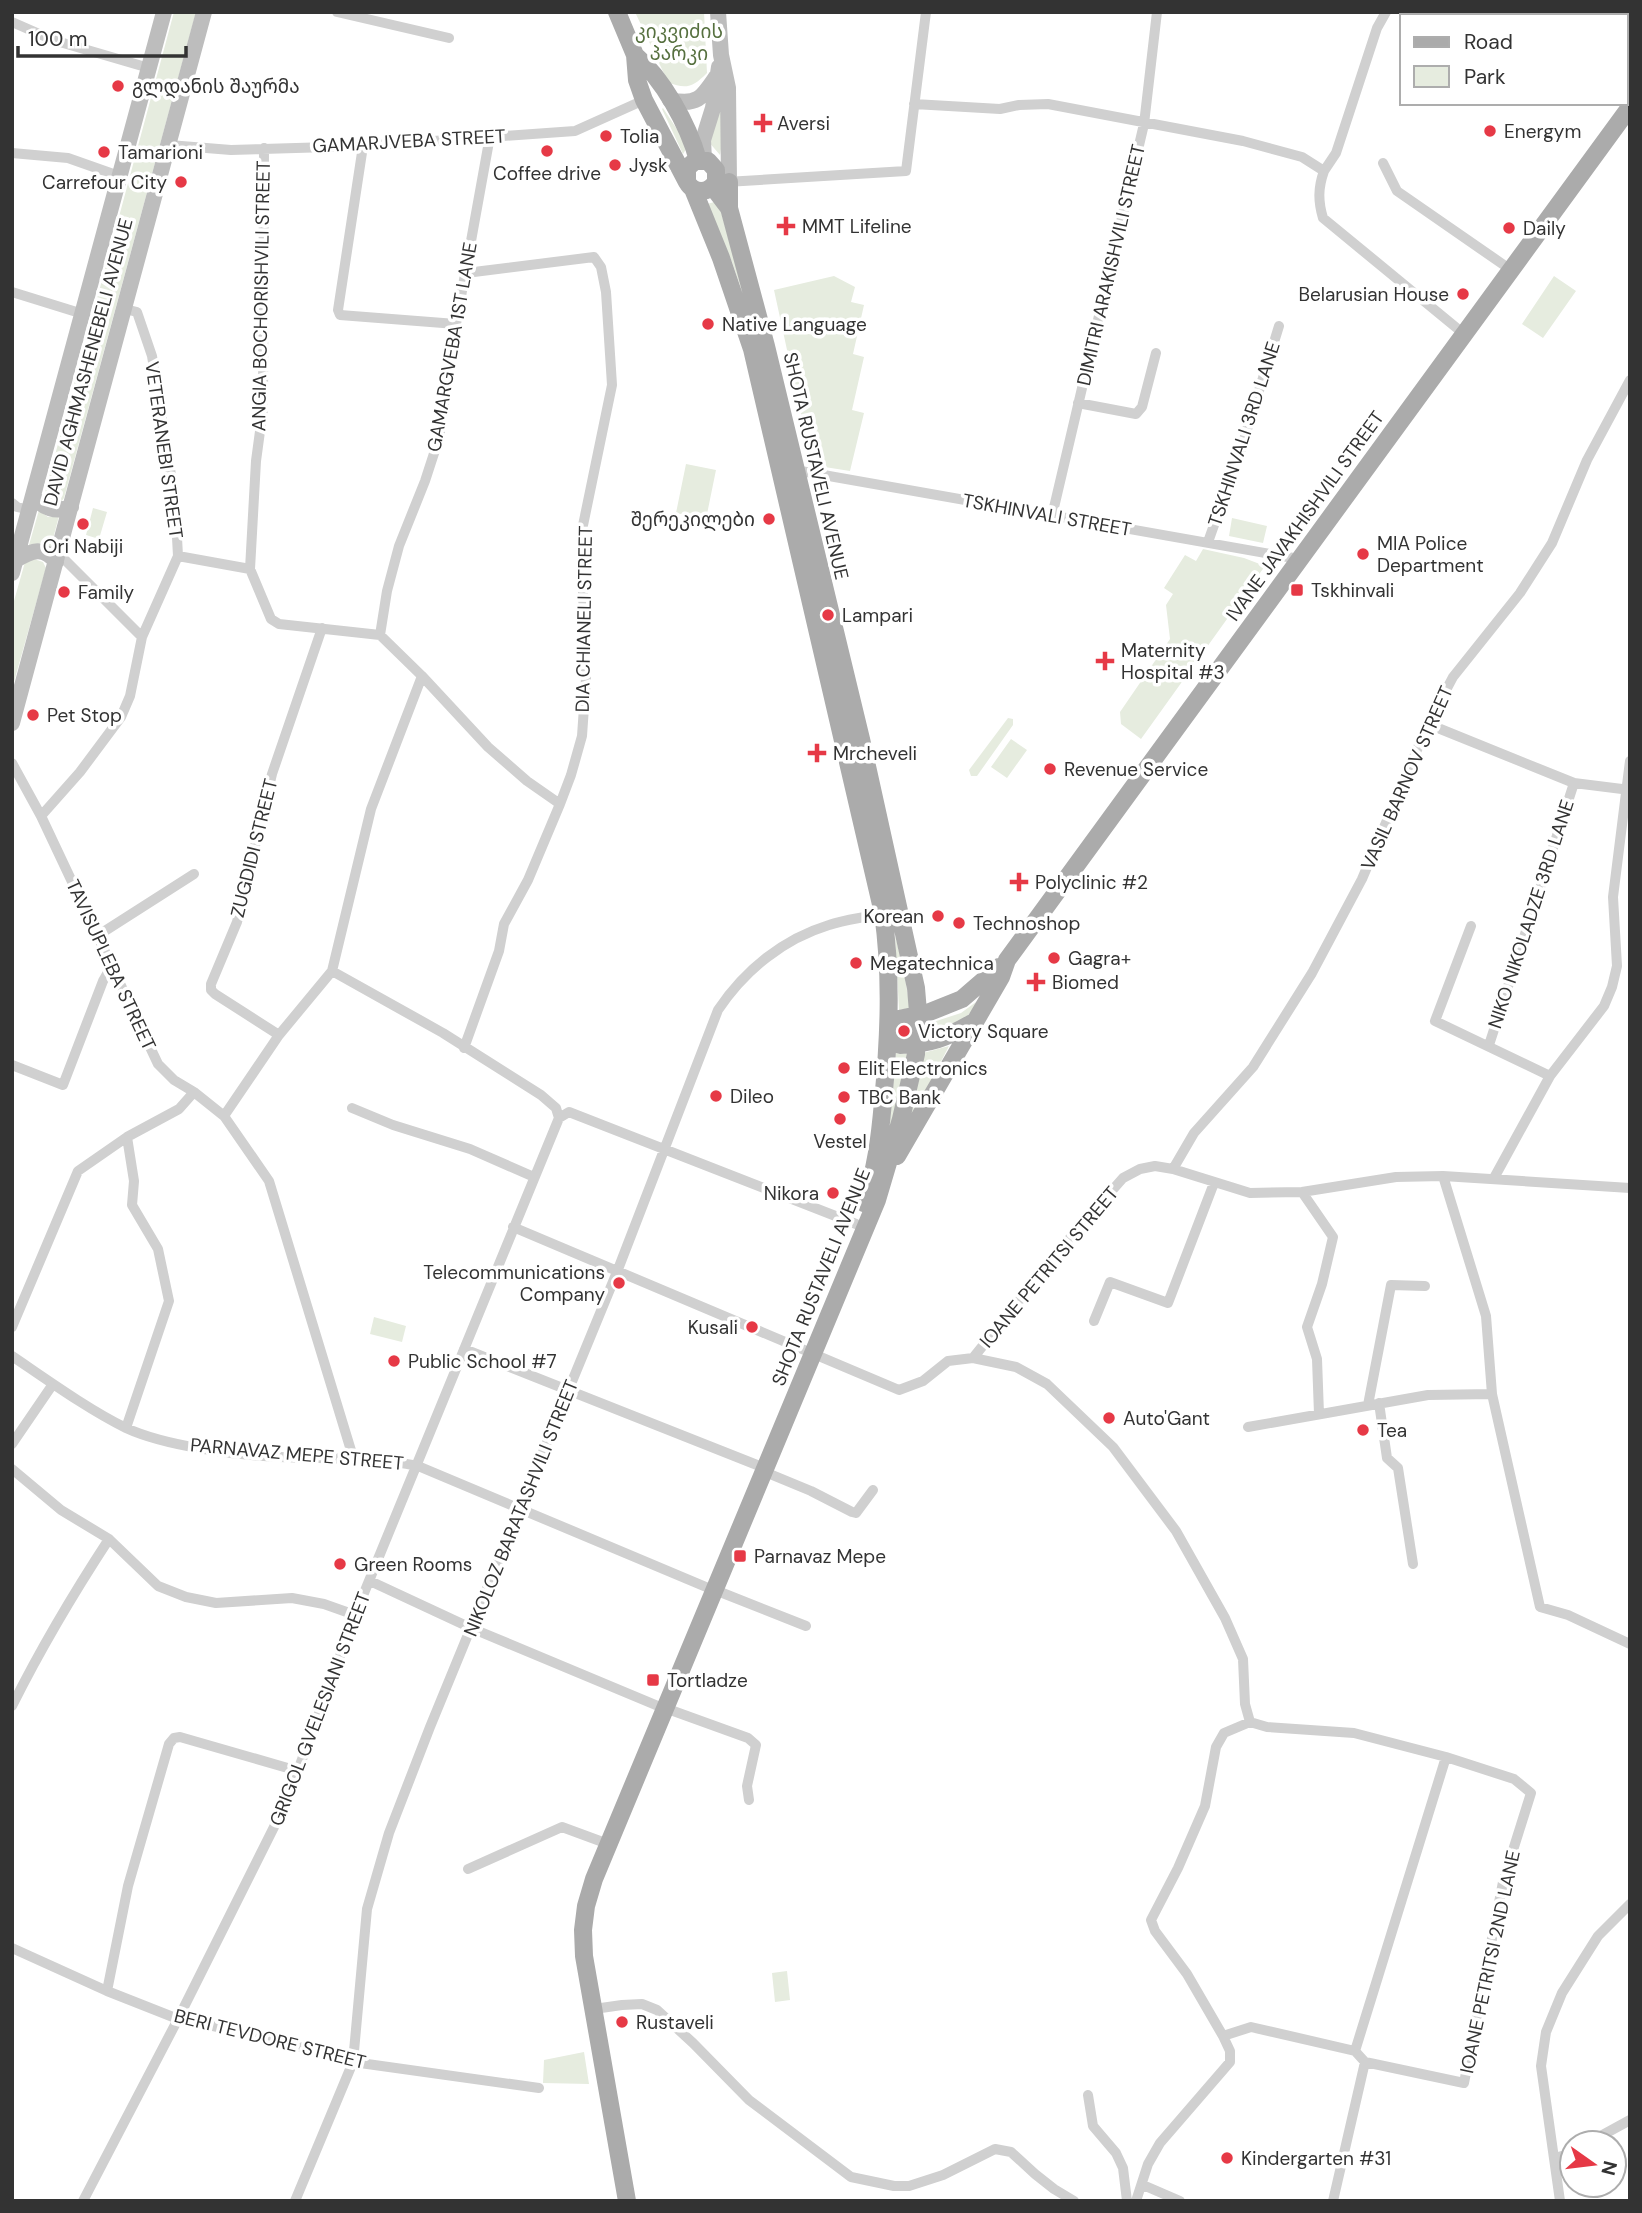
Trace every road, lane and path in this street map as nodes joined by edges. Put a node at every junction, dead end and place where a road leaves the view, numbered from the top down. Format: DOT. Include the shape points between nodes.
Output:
graph roads {
  1 [pos="163,12"];
  2 [pos="204,12"];
  3 [pos="337,12"];
  4 [pos="617,12"];
  5 [pos="718,12"];
  6 [pos="926,12"];
  7 [pos="1157,12"];
  8 [pos="1386,12"];
  9 [pos="12,22"];
  10 [pos="449,38"];
  11 [pos="635,55"];
  12 [pos="721,55"];
  13 [pos="149,68"];
  14 [pos="718,75"];
  15 [pos="644,100"];
  16 [pos="670,100"];
  17 [pos="914,104"];
  18 [pos="1630,107"];
  19 [pos="1144,124"];
  20 [pos="490,136"];
  21 [pos="169,145"];
  22 [pos="363,146"];
  23 [pos="264,148"];
  24 [pos="12,153"];
  25 [pos="701,160"];
  26 [pos="1382,163"];
  27 [pos="1324,171"];
  28 [pos="120,176"];
  29 [pos="718,182"];
  30 [pos="690,186"];
  31 [pos="1511,270"];
  32 [pos="466,273"];
  33 [pos="12,292"];
  34 [pos="125,309"];
  35 [pos="83,314"];
  36 [pos="456,324"];
  37 [pos="1279,326"];
  38 [pos="1464,334"];
  39 [pos="1156,353"];
  40 [pos="1630,380"];
  41 [pos="1078,403"];
  42 [pos="795,470"];
  43 [pos="12,503"];
  44 [pos="31,504"];
  45 [pos="71,507"];
  46 [pos="1052,516"];
  47 [pos="1208,542"];
  48 [pos="178,556"];
  49 [pos="57,558"];
  50 [pos="1300,559"];
  51 [pos="14,566"];
  52 [pos="250,569"];
  53 [pos="322,628"];
  54 [pos="380,635"];
  55 [pos="142,637"];
  56 [pos="422,676"];
  57 [pos="12,723"];
  58 [pos="1428,724"];
  59 [pos="1630,761"];
  60 [pos="12,763"];
  61 [pos="1574,783"];
  62 [pos="1628,790"];
  63 [pos="559,804"];
  64 [pos="41,816"];
  65 [pos="194,874"];
  66 [pos="883,913"];
  67 [pos="1471,926"];
  68 [pos="96,936"];
  69 [pos="1006,960"];
  70 [pos="111,967"];
  71 [pos="332,971"];
  72 [pos="918,1015"];
  73 [pos="972,1023"];
  74 [pos="888,1032"];
  75 [pos="279,1035"];
  76 [pos="917,1044"];
  77 [pos="1489,1045"];
  78 [pos="464,1048"];
  79 [pos="12,1065"];
  80 [pos="1550,1076"];
  81 [pos="194,1092"];
  82 [pos="352,1108"];
  83 [pos="224,1116"];
  84 [pos="559,1118"];
  85 [pos="127,1137"];
  86 [pos="666,1149"];
  87 [pos="1173,1169"];
  88 [pos="886,1174"];
  89 [pos="1443,1176"];
  90 [pos="534,1177"];
  91 [pos="1494,1178"];
  92 [pos="1214,1183"];
  93 [pos="1629,1185"];
  94 [pos="1302,1192"];
  95 [pos="856,1224"];
  96 [pos="513,1227"];
  97 [pos="617,1272"];
  98 [pos="1426,1286"];
  99 [pos="1094,1321"];
  100 [pos="12,1327"];
  101 [pos="464,1349"];
  102 [pos="809,1352"];
  103 [pos="12,1356"];
  104 [pos="973,1358"];
  105 [pos="53,1384"];
  106 [pos="569,1392"];
  107 [pos="1492,1394"];
  108 [pos="1374,1404"];
  109 [pos="1319,1414"];
  110 [pos="1248,1427"];
  111 [pos="126,1428"];
  112 [pos="12,1444"];
  113 [pos="354,1457"];
  114 [pos="418,1466"];
  115 [pos="761,1468"];
  116 [pos="12,1469"];
  117 [pos="873,1490"];
  118 [pos="519,1509"];
  119 [pos="109,1539"];
  120 [pos="1413,1564"];
  121 [pos="370,1581"];
  122 [pos="711,1589"];
  123 [pos="355,1615"];
  124 [pos="806,1626"];
  125 [pos="471,1628"];
  126 [pos="1630,1644"];
  127 [pos="12,1706"];
  128 [pos="661,1707"];
  129 [pos="1250,1722"];
  130 [pos="1446,1757"];
  131 [pos="298,1771"];
  132 [pos="749,1800"];
  133 [pos="600,1841"];
  134 [pos="468,1869"];
  135 [pos="1630,1904"];
  136 [pos="12,1948"];
  137 [pos="107,1991"];
  138 [pos="594,2009"];
  139 [pos="178,2019"];
  140 [pos="1223,2036"];
  141 [pos="1355,2051"];
  142 [pos="353,2062"];
  143 [pos="1364,2062"];
  144 [pos="539,2088"];
  145 [pos="1088,2095"];
  146 [pos="1630,2120"];
  147 [pos="1611,2129"];
  148 [pos="1558,2157"];
  149 [pos="1555,2158"];
  150 [pos="1143,2185"];
  151 [pos="83,2201"];
  152 [pos="295,2201"];
  153 [pos="617,2201"];
  154 [pos="627,2201"];
  155 [pos="1074,2201"];
  156 [pos="1126,2201"];
  157 [pos="1136,2201"];
  158 [pos="1180,2201"];
  159 [pos="1333,2201"];
  160 [pos="1560,2201"];
  1 -- 13 [label="main road, DAVID AGHMASHENEBELI AVENUE"];
  2 -- 21 [label="main road, DAVID AGHMASHENEBELI AVENUE"];
  3 -- 10 [label="street"];
  4 -- 11 [label="main road"];
  5 -- 12 [label="main road"];
  6 -- 17 [label="street"];
  7 -- 19 [label="street, DIMITRI ARAKISHVILI STREET"];
  8 -- 27 [label="street" via="1336,153"];
  9 -- 13 [label="street" via="53,40"];
  11 -- 15 [label="main road, SHOTA RUSTAVELI AVENUE" via="636,80"];
  11 -- 16 [label="main road" via="654,72"];
  12 -- 14 [label="main road"];
  12 -- 29 [label="main road" via="728,88 728,150"];
  13 -- 28 [label="main road, DAVID AGHMASHENEBELI AVENUE"];
  14 -- 16 [label="main road" via="694,102"];
  14 -- 25 [label="main road"];
  15 -- 20 [label="street, GAMARJVEBA STREET" via="575,131"];
  15 -- 30 [label="main road, SHOTA RUSTAVELI AVENUE"];
  16 -- 25 [label="main road"];
  17 -- 19 [label="street" via="999,109 1048,104"];
  17 -- 29 [label="street" via="906,171"];
  18 -- 31 [label="main road, IVANE JAVAKHISHVILI STREET"];
  19 -- 27 [label="street" via="1243,141 1302,157"];
  19 -- 41 [label="street, DIMITRI ARAKISHVILI STREET"];
  20 -- 22 [label="street, GAMARJVEBA STREET"];
  20 -- 32 [label="street, GAMARGVEBA 1ST LANE"];
  21 -- 23 [label="street, GAMARJVEBA STREET"];
  21 -- 34 [label="main road, DAVID AGHMASHENEBELI AVENUE"];
  22 -- 23 [label="street, GAMARJVEBA STREET"];
  22 -- 36 [label="street" via="340,315"];
  23 -- 52 [label="street, ANGIA BOCHORISHVILI STREET" via="263,408"];
  24 -- 28 [label="street" via="68,158"];
  25 -- 29 [label="main road" via="712,164"];
  25 -- 30 [label="main road" via="687,168"];
  26 -- 31 [label="street" via="1397,191"];
  27 -- 38 [label="street" via="1319,187 1323,218"];
  28 -- 35 [label="main road, DAVID AGHMASHENEBELI AVENUE"];
  29 -- 30 [label="main road" via="704,191"];
  29 -- 42 [label="main road, SHOTA RUSTAVELI AVENUE" via="766,346"];
  30 -- 66 [label="main road, SHOTA RUSTAVELI AVENUE" via="752,349"];
  31 -- 38 [label="main road, IVANE JAVAKHISHVILI STREET"];
  32 -- 36 [label="street, GAMARGVEBA 1ST LANE"];
  32 -- 63 [label="street, DIA CHIANELI STREET" via="594,257 606,292 612,385 581,535 586,678 582,736"];
  33 -- 35 [label="street"];
  34 -- 45 [label="main road, DAVID AGHMASHENEBELI AVENUE"];
  34 -- 48 [label="street, VETERANEBI STREET" via="137,312 152,356 175,500"];
  35 -- 44 [label="main road, DAVID AGHMASHENEBELI AVENUE"];
  36 -- 54 [label="street, GAMARGVEBA 1ST LANE" via="439,438 399,546"];
  37 -- 47 [label="street, TSKHINVALI 3RD LANE"];
  38 -- 50 [label="main road, IVANE JAVAKHISHVILI STREET"];
  39 -- 41 [label="street" via="1142,407 1136,414"];
  40 -- 58 [label="street, VASIL BARNOV STREET" via="1587,460 1552,543 1520,593 1452,677"];
  41 -- 46 [label="street, DIMITRI ARAKISHVILI STREET"];
  42 -- 46 [label="street, TSKHINVALI STREET"];
  42 -- 72 [label="main road, SHOTA RUSTAVELI AVENUE" via="861,739"];
  43 -- 44 [label="street"];
  44 -- 45 [label="main road" via="60,510"];
  44 -- 51 [label="main road, DAVID AGHMASHENEBELI AVENUE"];
  45 -- 49 [label="main road, DAVID AGHMASHENEBELI AVENUE"];
  46 -- 47 [label="street, TSKHINVALI STREET"];
  47 -- 50 [label="street, TSKHINVALI STREET"];
  48 -- 52 [label="street"];
  48 -- 55 [label="street, VETERANEBI STREET"];
  49 -- 51 [label="main road" via="40,550 29,552"];
  49 -- 55 [label="street"];
  49 -- 57 [label="main road, DAVID AGHMASHENEBELI AVENUE"];
  50 -- 69 [label="main road, IVANE JAVAKHISHVILI STREET"];
  52 -- 53 [label="street" via="275,623"];
  53 -- 54 [label="street"];
  53 -- 75 [label="street, ZUGDIDI STREET" via="272,774 237,922 211,984 215,994"];
  54 -- 56 [label="street"];
  55 -- 64 [label="street, VETERANEBI STREET" via="121,717"];
  56 -- 63 [label="street" via="488,747"];
  56 -- 71 [label="street" via="371,809"];
  58 -- 61 [label="street"];
  58 -- 87 [label="street, VASIL BARNOV STREET" via="1362,878 1312,973 1253,1067 1194,1133"];
  59 -- 62 [label="street"];
  60 -- 64 [label="street, TAVISUPLEBA STREET"];
  61 -- 62 [label="street"];
  61 -- 77 [label="street, NIKO NIKOLADZE 3RD LANE"];
  62 -- 80 [label="street" via="1613,897 1617,966 1612,987 1604,1006"];
  63 -- 78 [label="street, DIA CHIANELI STREET" via="504,924 499,951"];
  64 -- 68 [label="street, TAVISUPLEBA STREET"];
  65 -- 68 [label="street"];
  66 -- 74 [label="main road, SHOTA RUSTAVELI AVENUE"];
  66 -- 86 [label="street, NIKOLOZ BARATASHVILI STREET" via="830,924 787,942 733,988 718,1010"];
  67 -- 77 [label="street" via="1435,1021"];
  68 -- 70 [label="street, TAVISUPLEBA STREET"];
  69 -- 72 [label="main road" via="962,999"];
  69 -- 73 [label="main road, IVANE JAVAKHISHVILI STREET" via="1001,977"];
  70 -- 79 [label="street" via="63,1086"];
  70 -- 81 [label="street, TAVISUPLEBA STREET" via="158,1063"];
  71 -- 75 [label="street"];
  71 -- 78 [label="street"];
  72 -- 74 [label="main road" via="899,1019"];
  72 -- 76 [label="main road, SHOTA RUSTAVELI AVENUE"];
  73 -- 76 [label="main road" via="947,1038"];
  73 -- 88 [label="main road, IVANE JAVAKHISHVILI STREET"];
  74 -- 76 [label="main road" via="900,1045"];
  74 -- 95 [label="main road, SHOTA RUSTAVELI AVENUE" via="876,1161"];
  75 -- 83 [label="street"];
  76 -- 88 [label="main road, SHOTA RUSTAVELI AVENUE"];
  77 -- 80 [label="street"];
  78 -- 84 [label="street" via="541,1095 556,1108"];
  80 -- 91 [label="street"];
  81 -- 83 [label="street, TAVISUPLEBA STREET"];
  81 -- 85 [label="street" via="179,1109"];
  82 -- 90 [label="street"];
  83 -- 113 [label="street, TAVISUPLEBA STREET" via="269,1181"];
  84 -- 86 [label="street" via="569,1112"];
  84 -- 90 [label="street, GRIGOL GVELESIANI STREET"];
  85 -- 100 [label="street" via="78,1171"];
  85 -- 111 [label="street" via="134,1181 132,1205 158,1249 169,1301"];
  86 -- 95 [label="street"];
  86 -- 97 [label="street, NIKOLOZ BARATASHVILI STREET"];
  87 -- 92 [label="street, IOANE PETRITSI STREET"];
  87 -- 104 [label="street, IOANE PETRITSI STREET" via="1140,1168 1123,1178"];
  88 -- 102 [label="main road, SHOTA RUSTAVELI AVENUE" via="863,1237"];
  89 -- 91 [label="street, IOANE PETRITSI STREET"];
  89 -- 94 [label="street, IOANE PETRITSI STREET" via="1396,1177"];
  89 -- 107 [label="street" via="1486,1317"];
  90 -- 96 [label="street, GRIGOL GVELESIANI STREET"];
  91 -- 93 [label="street, IOANE PETRITSI STREET"];
  92 -- 94 [label="street, IOANE PETRITSI STREET" via="1250,1194"];
  92 -- 99 [label="street" via="1168,1303 1110,1282"];
  94 -- 109 [label="street" via="1333,1237 1307,1327 1317,1359"];
  95 -- 102 [label="main road, SHOTA RUSTAVELI AVENUE"];
  96 -- 97 [label="street"];
  96 -- 101 [label="street, GRIGOL GVELESIANI STREET"];
  97 -- 102 [label="street"];
  97 -- 106 [label="street, NIKOLOZ BARATASHVILI STREET"];
  98 -- 108 [label="street" via="1391,1285"];
  101 -- 106 [label="street"];
  101 -- 114 [label="street, GRIGOL GVELESIANI STREET"];
  102 -- 104 [label="street, IOANE PETRITSI STREET" via="899,1390 922,1381 948,1361"];
  102 -- 115 [label="main road, SHOTA RUSTAVELI AVENUE"];
  103 -- 105 [label="street, PARNAVAZ MEPE STREET"];
  104 -- 129 [label="street" via="1016,1367 1046,1384 1113,1447 1176,1531 1225,1618 1243,1659"];
  105 -- 111 [label="street, PARNAVAZ MEPE STREET"];
  105 -- 112 [label="street"];
  106 -- 115 [label="street"];
  106 -- 118 [label="street, NIKOLOZ BARATASHVILI STREET"];
  107 -- 108 [label="street" via="1428,1395"];
  107 -- 126 [label="street" via="1540,1607"];
  108 -- 109 [label="street"];
  108 -- 120 [label="street" via="1387,1458 1398,1468"];
  109 -- 110 [label="street"];
  111 -- 113 [label="street, PARNAVAZ MEPE STREET" via="178,1443 277,1457"];
  113 -- 114 [label="street, PARNAVAZ MEPE STREET"];
  114 -- 118 [label="street, PARNAVAZ MEPE STREET"];
  114 -- 121 [label="street, GRIGOL GVELESIANI STREET"];
  115 -- 117 [label="street" via="856,1513"];
  115 -- 122 [label="main road, SHOTA RUSTAVELI AVENUE"];
  116 -- 119 [label="street" via="61,1510"];
  118 -- 122 [label="street, PARNAVAZ MEPE STREET"];
  118 -- 125 [label="street, NIKOLOZ BARATASHVILI STREET"];
  119 -- 123 [label="street" via="158,1586 186,1597 216,1603 292,1598"];
  119 -- 127 [label="street" via="54,1626"];
  121 -- 123 [label="street, GRIGOL GVELESIANI STREET"];
  121 -- 125 [label="street"];
  122 -- 124 [label="street, PARNAVAZ MEPE STREET"];
  122 -- 128 [label="main road, SHOTA RUSTAVELI AVENUE"];
  123 -- 131 [label="street, GRIGOL GVELESIANI STREET"];
  125 -- 128 [label="street"];
  125 -- 142 [label="street, NIKOLOZ BARATASHVILI STREET" via="372,1885"];
  128 -- 132 [label="street" via="748,1738 756,1745 747,1786"];
  128 -- 133 [label="main road, SHOTA RUSTAVELI AVENUE"];
  128 -- 138 [label="main road, SHOTA RUSTAVELI AVENUE" via="586,1906 584,1956"];
  129 -- 130 [label="street, IOANE PETRITSI 2ND LANE" via="1354,1733"];
  129 -- 140 [label="street" via="1224,1733 1216,1747 1205,1806 1151,1920"];
  130 -- 141 [label="street"];
  130 -- 143 [label="street, IOANE PETRITSI 2ND LANE" via="1514,1779 1531,1793 1503,1882 1465,2083"];
  131 -- 137 [label="street" via="174,1738 128,1886"];
  131 -- 139 [label="street, GRIGOL GVELESIANI STREET" via="276,1826"];
  133 -- 134 [label="street" via="562,1827"];
  133 -- 153 [label="main road, SHOTA RUSTAVELI AVENUE" via="579,1905 578,1952"];
  135 -- 149 [label="street" via="1598,1936 1562,1993 1546,2032 1541,2066"];
  136 -- 137 [label="street, BERI TEVDORE STREET"];
  137 -- 139 [label="street, BERI TEVDORE STREET"];
  138 -- 154 [label="main road, SHOTA RUSTAVELI AVENUE"];
  138 -- 155 [label="street" via="642,2004 657,2010 749,2100 851,2177 909,2186 995,2149 1011,2152"];
  139 -- 142 [label="street, BERI TEVDORE STREET"];
  139 -- 151 [label="street, GRIGOL GVELESIANI STREET"];
  140 -- 141 [label="street" via="1251,2027"];
  140 -- 150 [label="street" via="1230,2062 1160,2143"];
  141 -- 143 [label="street"];
  142 -- 144 [label="street, BERI TEVDORE STREET"];
  142 -- 152 [label="street, NIKOLOZ BARATASHVILI STREET"];
  143 -- 159 [label="street"];
  145 -- 156 [label="street" via="1093,2126 1123,2168"];
  146 -- 147 [label="street"];
  148 -- 149 [label="street"];
  149 -- 160 [label="street"];
  150 -- 157 [label="street"];
  150 -- 158 [label="street"];
}
